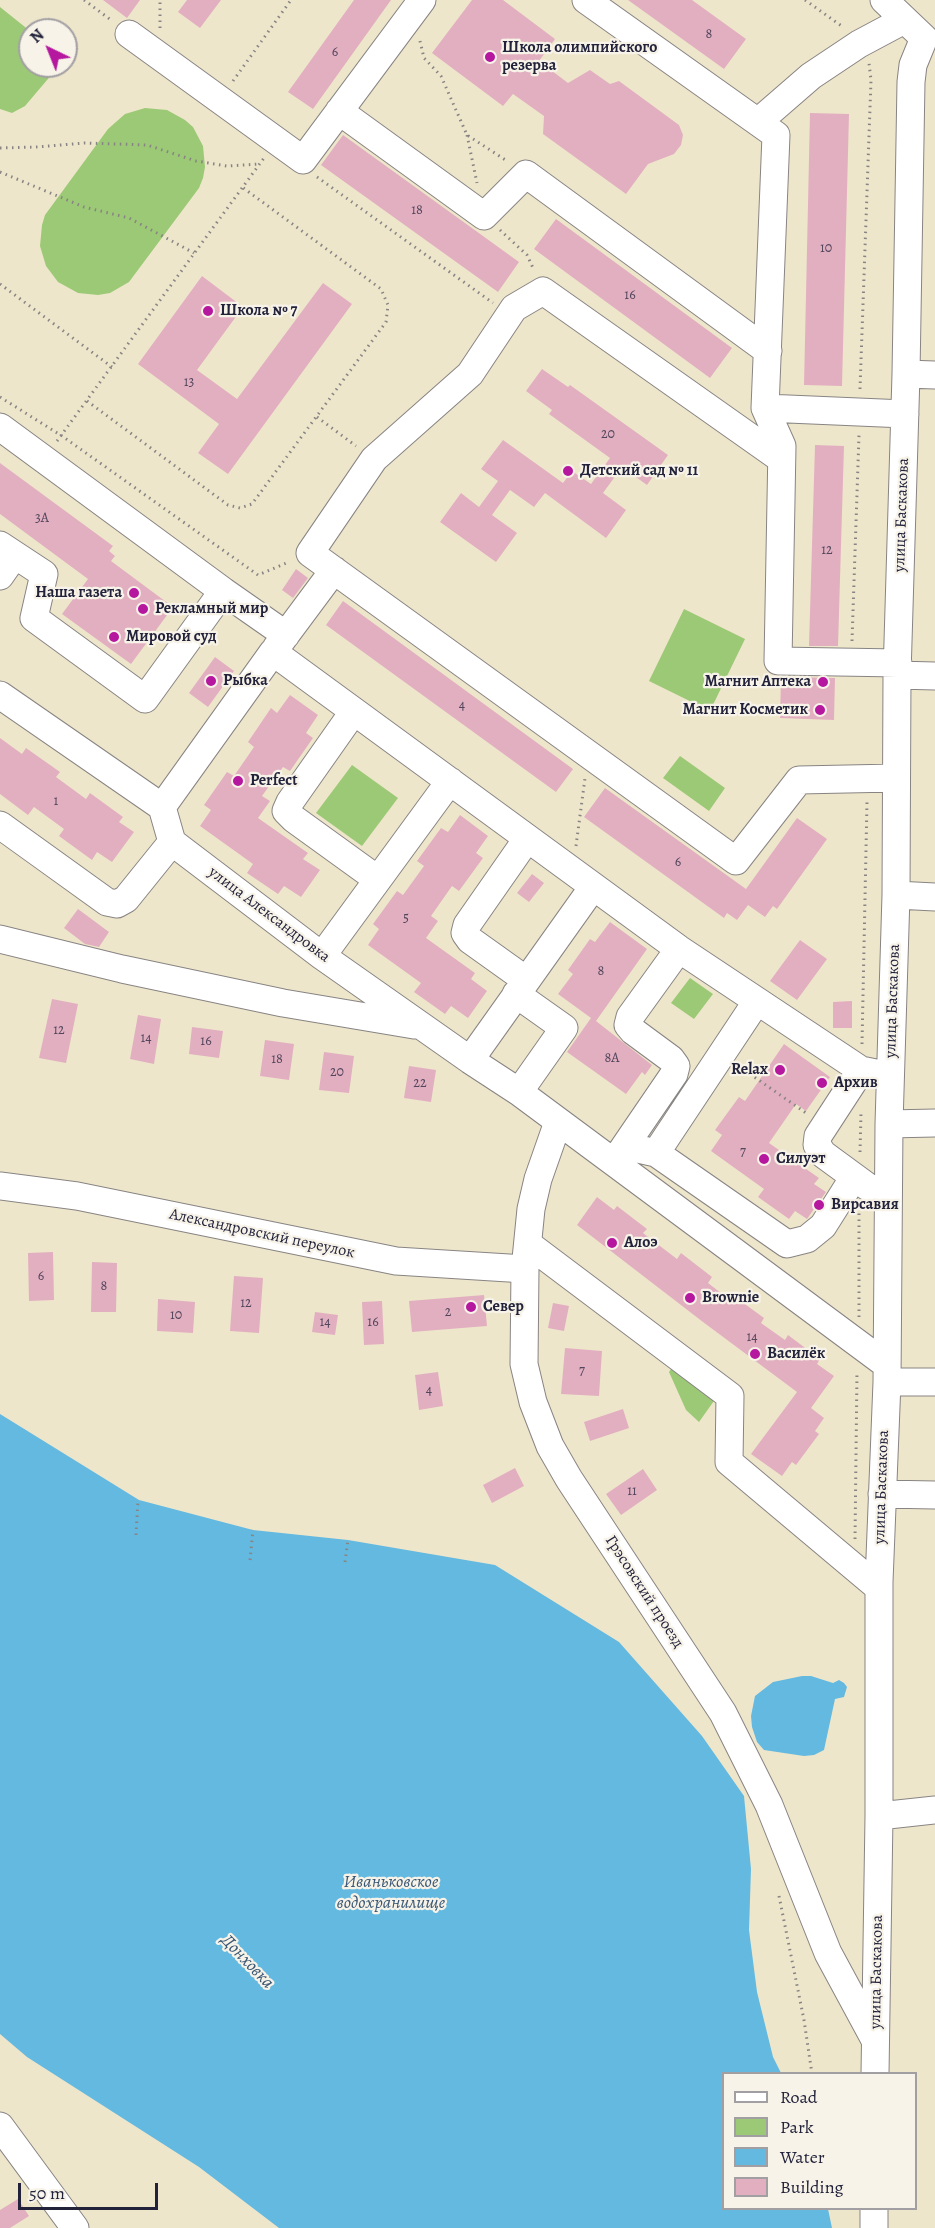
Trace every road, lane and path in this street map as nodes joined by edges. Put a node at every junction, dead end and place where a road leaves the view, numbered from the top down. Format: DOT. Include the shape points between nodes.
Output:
graph roads {
  1 [pos="84,0"];
  2 [pos="291,0"];
  3 [pos="586,0"];
  4 [pos="805,0"];
  5 [pos="884,0"];
  6 [pos="418,6"];
  7 [pos="921,27"];
  8 [pos="129,34"];
  9 [pos="859,44"];
  10 [pos="220,99"];
  11 [pos="339,111"];
  12 [pos="758,123"];
  13 [pos="276,141"];
  14 [pos="0,147"];
  15 [pos="303,160"];
  16 [pos="259,164"];
  17 [pos="0,172"];
  18 [pos="526,174"];
  19 [pos="242,187"];
  20 [pos="195,253"];
  21 [pos="0,284"];
  22 [pos="510,315"];
  23 [pos="768,351"];
  24 [pos="112,367"];
  25 [pos="906,374"];
  26 [pos="935,375"];
  27 [pos="0,397"];
  28 [pos="87,401"];
  29 [pos="765,408"];
  30 [pos="860,412"];
  31 [pos="905,414"];
  32 [pos="316,417"];
  33 [pos="0,427"];
  34 [pos="62,436"];
  35 [pos="375,459"];
  36 [pos="781,459"];
  37 [pos="44,460"];
  38 [pos="310,553"];
  39 [pos="5,559"];
  40 [pos="334,570"];
  41 [pos="223,591"];
  42 [pos="279,643"];
  43 [pos="851,663"];
  44 [pos="897,669"];
  45 [pos="935,676"];
  46 [pos="0,695"];
  47 [pos="354,711"];
  48 [pos="588,756"];
  49 [pos="896,778"];
  50 [pos="450,781"];
  51 [pos="162,807"];
  52 [pos="0,825"];
  53 [pos="527,839"];
  54 [pos="172,842"];
  55 [pos="376,879"];
  56 [pos="583,880"];
  57 [pos="896,895"];
  58 [pos="935,897"];
  59 [pos="0,939"];
  60 [pos="679,949"];
  61 [pos="322,956"];
  62 [pos="521,987"];
  63 [pos="757,1000"];
  64 [pos="421,1026"];
  65 [pos="722,1054"];
  66 [pos="470,1060"];
  67 [pos="861,1070"];
  68 [pos="890,1076"];
  69 [pos="519,1092"];
  70 [pos="935,1104"];
  71 [pos="558,1122"];
  72 [pos="935,1123"];
  73 [pos="889,1124"];
  74 [pos="824,1127"];
  75 [pos="656,1153"];
  76 [pos="619,1154"];
  77 [pos="854,1177"];
  78 [pos="0,1186"];
  79 [pos="888,1201"];
  80 [pos="759,1224"];
  81 [pos="737,1254"];
  82 [pos="526,1257"];
  83 [pos="887,1374"];
  84 [pos="935,1382"];
  85 [pos="882,1494"];
  86 [pos="935,1495"];
  87 [pos="138,1500"];
  88 [pos="253,1530"];
  89 [pos="136,1535"];
  90 [pos="348,1540"];
  91 [pos="250,1560"];
  92 [pos="345,1562"];
  93 [pos="879,1588"];
  94 [pos="935,1810"];
  95 [pos="879,1816"];
  96 [pos="778,1888"];
  97 [pos="876,2041"];
  98 [pos="812,2072"];
  99 [pos="875,2072"];
  100 [pos="0,2126"];
  101 [pos="874,2210"];
  102 [pos="75,2228"];
  103 [pos="874,2228"];
  1 -- 8 [label="path"];
  2 -- 10 [label="path"];
  3 -- 12 [label="street"];
  4 -- 9 [label="path" via="848,31"];
  5 -- 7 [label="street"];
  6 -- 11 [label="street"];
  6 -- 18 [label="path" via="424,58 441,76 467,135"];
  7 -- 9 [label="street"];
  7 -- 25 [label="street, улица Баскакова" via="911,82"];
  8 -- 10 [label="street"];
  9 -- 12 [label="street" via="811,76"];
  9 -- 30 [label="path" via="868,58 871,80"];
  10 -- 13 [label="street"];
  11 -- 15 [label="street"];
  11 -- 18 [label="street" via="484,216"];
  12 -- 23 [label="street" via="776,135"];
  13 -- 15 [label="street"];
  13 -- 16 [label="path"];
  14 -- 16 [label="path" via="147,145 227,166"];
  15 -- 22 [label="path" via="318,178"];
  16 -- 19 [label="path"];
  17 -- 20 [label="path" via="84,207 129,218"];
  18 -- 23 [label="street"];
  19 -- 20 [label="path"];
  19 -- 32 [label="path" via="381,289 388,305 386,322"];
  20 -- 24 [label="path"];
  21 -- 24 [label="path"];
  22 -- 35 [label="street" via="470,374"];
  22 -- 36 [label="street" via="514,308 543,291"];
  23 -- 29 [label="street"];
  24 -- 28 [label="path"];
  25 -- 26 [label="street"];
  25 -- 31 [label="street, улица Баскакова"];
  27 -- 34 [label="path"];
  28 -- 32 [label="path" via="228,505 240,508 252,504"];
  28 -- 34 [label="path"];
  29 -- 30 [label="street"];
  29 -- 36 [label="street" via="782,446"];
  30 -- 31 [label="street"];
  30 -- 43 [label="path"];
  31 -- 44 [label="street, улица Баскакова"];
  32 -- 35 [label="path"];
  33 -- 37 [label="street"];
  34 -- 37 [label="path"];
  34 -- 38 [label="path" via="258,575"];
  35 -- 38 [label="street"];
  36 -- 43 [label="street" via="778,661"];
  37 -- 41 [label="street"];
  38 -- 40 [label="street"];
  39 -- 41 [label="street" via="44,574 34,618 145,699"];
  40 -- 42 [label="street"];
  40 -- 48 [label="street"];
  41 -- 42 [label="street"];
  42 -- 47 [label="street"];
  42 -- 51 [label="street"];
  43 -- 44 [label="street"];
  44 -- 45 [label="street"];
  44 -- 49 [label="street, улица Баскакова"];
  46 -- 51 [label="street"];
  47 -- 50 [label="street"];
  47 -- 55 [label="street" via="286,811"];
  48 -- 49 [label="street" via="736,861 799,780"];
  48 -- 56 [label="path"];
  49 -- 57 [label="street, улица Баскакова"];
  50 -- 53 [label="street"];
  50 -- 55 [label="street"];
  51 -- 54 [label="street"];
  52 -- 54 [label="street" via="107,902 117,904 126,899"];
  53 -- 56 [label="street"];
  53 -- 62 [label="street" via="465,933"];
  54 -- 61 [label="street, улица Александровка"];
  55 -- 61 [label="street"];
  56 -- 60 [label="street"];
  56 -- 62 [label="street"];
  57 -- 58 [label="street"];
  57 -- 68 [label="street, улица Баскакова"];
  59 -- 64 [label="street" via="283,1003"];
  60 -- 63 [label="street"];
  60 -- 76 [label="street" via="628,1024 671,1059 676,1066 674,1074"];
  61 -- 64 [label="street, улица Александровка"];
  62 -- 66 [label="street"];
  62 -- 69 [label="street" via="564,1028"];
  63 -- 65 [label="street"];
  63 -- 67 [label="street"];
  64 -- 66 [label="street, улица Александровка"];
  65 -- 74 [label="path"];
  65 -- 75 [label="street"];
  66 -- 69 [label="street, улица Александровка"];
  67 -- 68 [label="street"];
  67 -- 74 [label="street"];
  68 -- 73 [label="street, улица Баскакова"];
  69 -- 71 [label="street, улица Александровка"];
  70 -- 72 [label="street"];
  71 -- 76 [label="street, улица Александровка"];
  71 -- 82 [label="street, Грэсовский проезд" via="538,1179"];
  72 -- 73 [label="street"];
  73 -- 79 [label="street, улица Баскакова"];
  74 -- 77 [label="street" via="817,1145"];
  75 -- 76 [label="street"];
  75 -- 80 [label="street"];
  76 -- 81 [label="street, улица Александровка"];
  77 -- 79 [label="street"];
  77 -- 80 [label="street" via="823,1226 807,1239 787,1244"];
  78 -- 82 [label="street, Александровский переулок" via="77,1196 396,1262"];
  79 -- 83 [label="street, улица Баскакова"];
  80 -- 81 [label="street"];
  81 -- 83 [label="street, улица Александровка"];
  82 -- 93 [label="street" via="730,1396 729,1462"];
  82 -- 97 [label="street, Грэсовский проезд" via="524,1364 550,1446 723,1713 769,1804 828,1953"];
  83 -- 84 [label="street"];
  83 -- 85 [label="street, улица Баскакова"];
  85 -- 86 [label="street"];
  85 -- 93 [label="street, улица Баскакова"];
  87 -- 89 [label="path"];
  88 -- 91 [label="path"];
  90 -- 92 [label="path"];
  93 -- 95 [label="street, улица Баскакова"];
  94 -- 95 [label="street"];
  95 -- 97 [label="street, улица Баскакова"];
  96 -- 98 [label="path"];
  97 -- 99 [label="street, улица Баскакова"];
  100 -- 102 [label="street"];
  101 -- 103 [label="street"];
}
